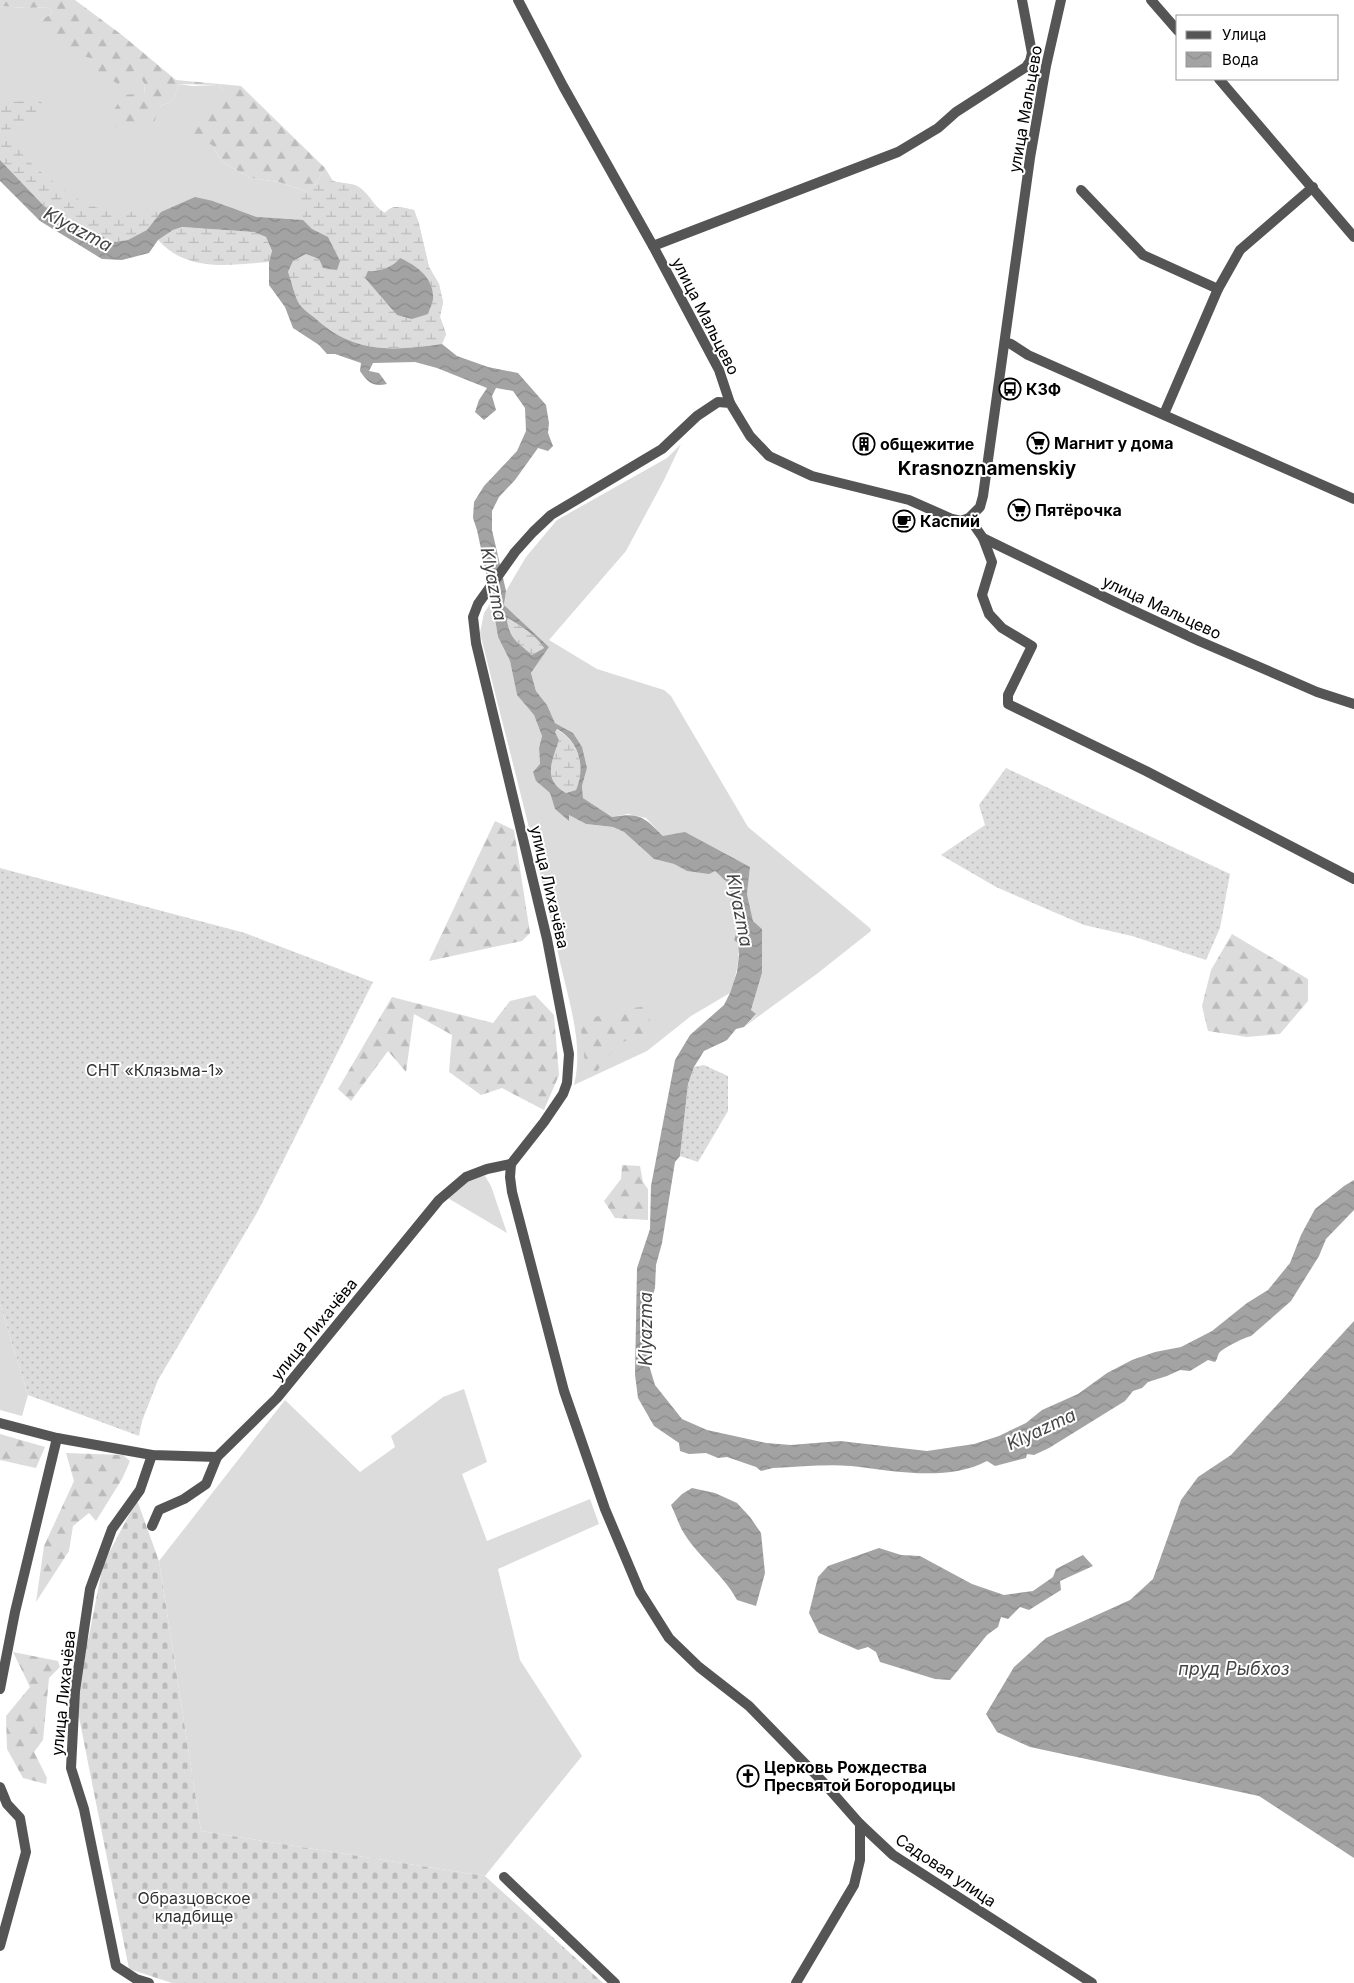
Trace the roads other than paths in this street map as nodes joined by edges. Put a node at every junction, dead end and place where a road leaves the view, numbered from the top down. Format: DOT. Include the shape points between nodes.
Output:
graph roads {
  1 [pos="518,0"];
  2 [pos="1022,0"];
  3 [pos="1061,0"];
  4 [pos="1151,0"];
  5 [pos="1176,29"];
  6 [pos="1030,61"];
  7 [pos="1046,66"];
  8 [pos="1220,80"];
  9 [pos="1313,186"];
  10 [pos="1081,190"];
  11 [pos="1354,237"];
  12 [pos="653,246"];
  13 [pos="1218,289"];
  14 [pos="1005,342"];
  15 [pos="730,403"];
  16 [pos="1164,414"];
  17 [pos="1354,499"];
  18 [pos="969,518"];
  19 [pos="983,538"];
  20 [pos="1354,704"];
  21 [pos="1354,879"];
  22 [pos="511,1164"];
  23 [pos="0,1422"];
  24 [pos="57,1438"];
  25 [pos="152,1455"];
  26 [pos="217,1457"];
  27 [pos="152,1526"];
  28 [pos="0,1689"];
  29 [pos="0,1786"];
  30 [pos="860,1824"];
  31 [pos="504,1877"];
  32 [pos="0,1946"];
  33 [pos="149,1983"];
  34 [pos="615,1983"];
  35 [pos="796,1983"];
  36 [pos="1092,1983"];
  1 -- 12 [label="street, улица Мальцево"];
  2 -- 6 [label="street" via="1032,53"];
  3 -- 7 [label="street, улица Мальцево"];
  4 -- 5 [label="street"];
  6 -- 7 [label="street"];
  6 -- 12 [label="street" via="938,128 898,152"];
  7 -- 14 [label="street, улица Мальцево"];
  8 -- 9 [label="street"];
  9 -- 11 [label="street"];
  9 -- 13 [label="street" via="1240,250"];
  10 -- 13 [label="street" via="1143,255"];
  12 -- 15 [label="street, улица Мальцево" via="719,370"];
  13 -- 16 [label="street"];
  14 -- 16 [label="street"];
  14 -- 18 [label="street, улица Мальцево" via="984,496 980,507"];
  15 -- 18 [label="street, улица Мальцево" via="750,436 768,456 812,476 909,500 952,519"];
  15 -- 22 [label="street, улица Лихачёва" via="718,402 697,416 662,449 551,515 515,552 478,604 473,617 476,643 547,939 569,1054 563,1094"];
  16 -- 17 [label="street"];
  18 -- 19 [label="street, улица Мальцево"];
  19 -- 20 [label="street, улица Мальцево" via="1199,641 1317,692"];
  19 -- 21 [label="street" via="992,562 982,595 989,614 1002,628 1032,646 1008,695 1008,704"];
  22 -- 26 [label="street, улица Лихачёва" via="466,1177 439,1200 277,1398"];
  22 -- 30 [label="street, Садовая улица" via="512,1192 564,1391 604,1510 640,1592 669,1638 699,1667 749,1706 824,1782"];
  23 -- 24 [label="street"];
  24 -- 25 [label="street"];
  24 -- 28 [label="street"];
  25 -- 26 [label="street"];
  25 -- 33 [label="street, улица Лихачёва" via="140,1490 112,1529 90,1589 74,1691 70,1768 84,1809 116,1966"];
  26 -- 27 [label="street, улица Лихачёва" via="206,1484 159,1510"];
  29 -- 32 [label="street" via="7,1804 20,1818 26,1852"];
  30 -- 35 [label="street" via="860,1860 854,1885"];
  30 -- 36 [label="street, Садовая улица" via="893,1855"];
  31 -- 34 [label="street"];
}
